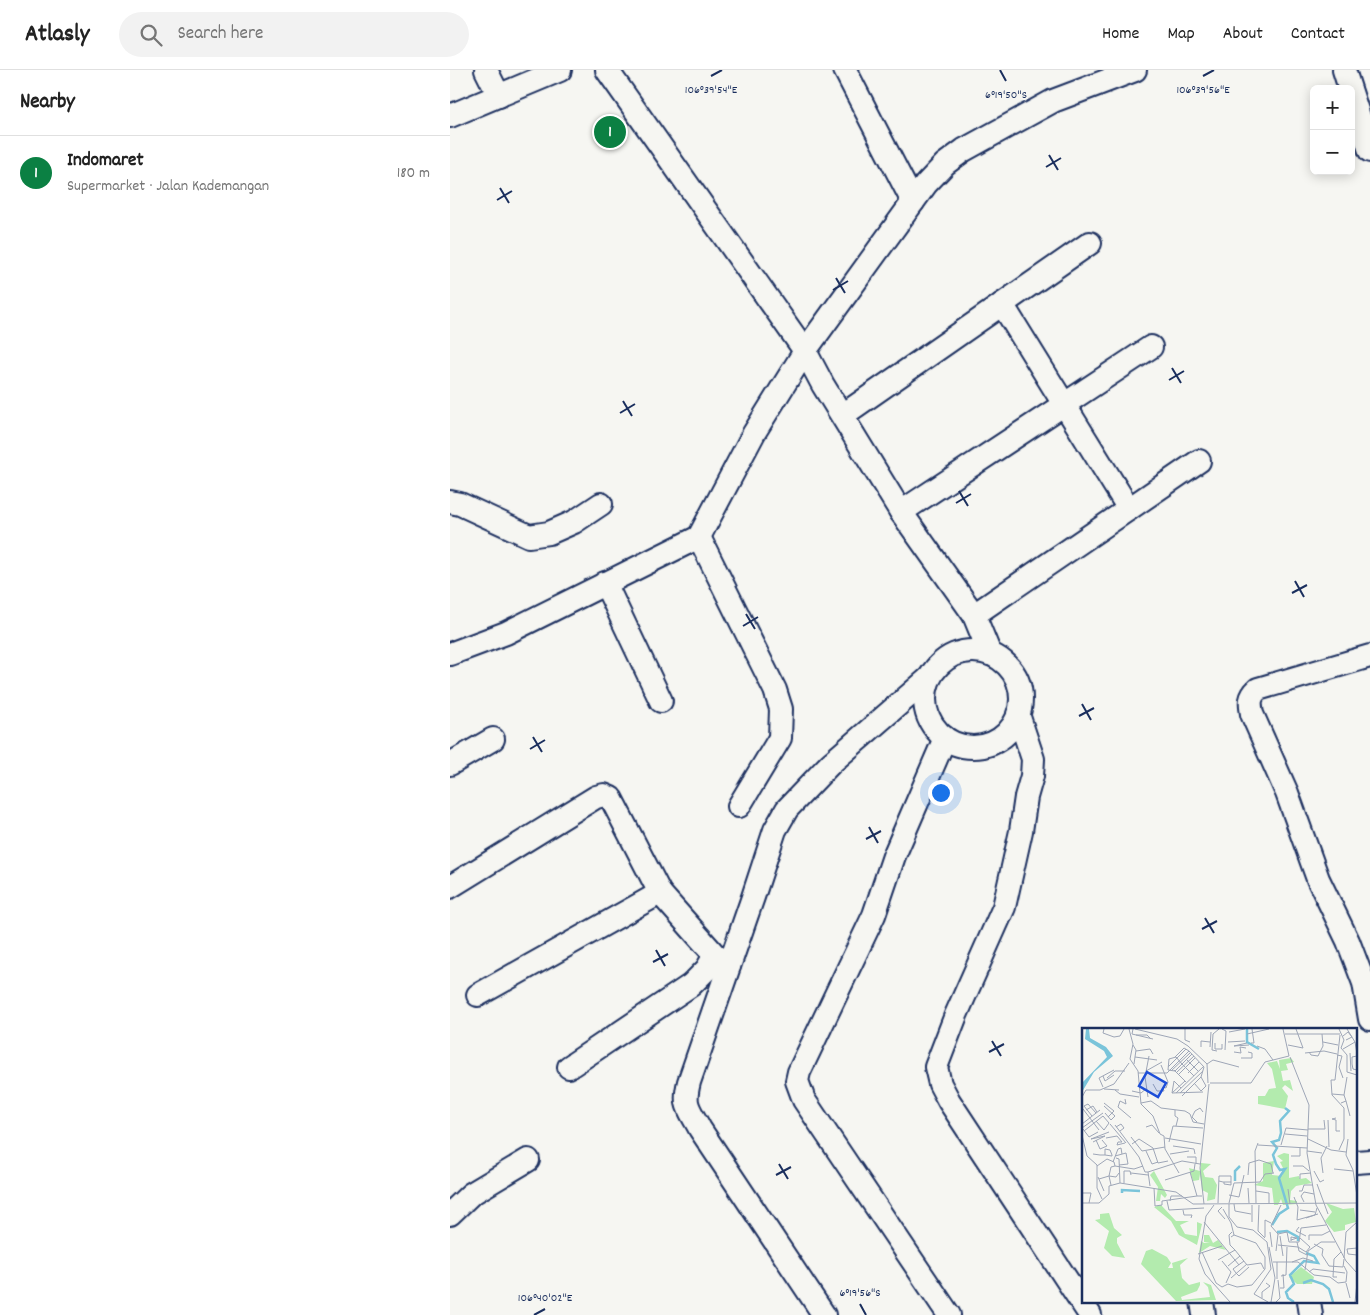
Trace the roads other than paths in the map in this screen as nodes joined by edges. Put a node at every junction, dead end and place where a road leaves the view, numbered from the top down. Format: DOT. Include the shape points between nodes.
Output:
graph roads {
  1 [pos="486,70"];
  2 [pos="560,70"];
  3 [pos="607,70"];
  4 [pos="845,70"];
  5 [pos="1135,70"];
  6 [pos="1344,70"];
  7 [pos="1349,85"];
  8 [pos="499,96"];
  9 [pos="1355,103"];
  10 [pos="450,116"];
  11 [pos="1370,151"];
  12 [pos="913,202"];
  13 [pos="1090,243"];
  14 [pos="1002,304"];
  15 [pos="1151,347"];
  16 [pos="805,351"];
  17 [pos="1064,405"];
  18 [pos="843,415"];
  19 [pos="1199,461"];
  20 [pos="450,502"];
  21 [pos="601,504"];
  22 [pos="1130,509"];
  23 [pos="901,512"];
  24 [pos="699,537"];
  25 [pos="605,583"];
  26 [pos="974,615"];
  27 [pos="450,654"];
  28 [pos="990,654"];
  29 [pos="1370,656"];
  30 [pos="929,678"];
  31 [pos="660,701"];
  32 [pos="1018,714"];
  33 [pos="945,738"];
  34 [pos="493,739"];
  35 [pos="450,764"];
  36 [pos="739,806"];
  37 [pos="450,887"];
  38 [pos="660,893"];
  39 [pos="722,960"];
  40 [pos="478,995"];
  41 [pos="1370,1019"];
  42 [pos="569,1067"];
  43 [pos="528,1160"];
  44 [pos="450,1214"];
  45 [pos="1202,1302"];
  46 [pos="1309,1302"];
  47 [pos="1089,1314"];
  48 [pos="824,1315"];
  49 [pos="949,1315"];
  50 [pos="1204,1315"];
  51 [pos="1311,1315"];
  1 -- 8 [label="street"];
  2 -- 8 [label="street"];
  3 -- 16 [label="street"];
  4 -- 12 [label="street"];
  5 -- 12 [label="street" via="1053,101 964,150 945,164"];
  6 -- 7 [label="street"];
  8 -- 10 [label="street"];
  9 -- 11 [label="street"];
  12 -- 16 [label="street"];
  13 -- 14 [label="street"];
  14 -- 17 [label="street"];
  14 -- 18 [label="street"];
  15 -- 17 [label="street"];
  16 -- 18 [label="street"];
  16 -- 24 [label="street" via="754,433"];
  17 -- 22 [label="street"];
  17 -- 23 [label="street"];
  18 -- 23 [label="street"];
  19 -- 22 [label="street"];
  20 -- 21 [label="street" via="529,536 549,534"];
  22 -- 26 [label="street"];
  23 -- 26 [label="street"];
  24 -- 25 [label="street"];
  24 -- 36 [label="street" via="775,690 781,709 780,738"];
  25 -- 27 [label="street" via="506,633"];
  25 -- 31 [label="street"];
  26 -- 28 [label="street"];
  28 -- 30 [label="street" via="970,650 959,652 941,662"];
  28 -- 32 [label="street" via="1009,668 1016,678 1021,702"];
  29 -- 41 [label="street" via="1258,689 1250,701 1252,714 1287,793 1318,879 1364,983"];
  30 -- 33 [label="street" via="925,689 926,711"];
  30 -- 39 [label="street" via="831,763 787,809 775,830"];
  32 -- 33 [label="street" via="1007,732 988,744 966,746"];
  32 -- 47 [label="street" via="1033,758 1022,832 1004,907 936,1067 949,1101"];
  33 -- 49 [label="street" via="894,856 874,915 798,1072 797,1081 804,1100"];
  34 -- 35 [label="street"];
  37 -- 38 [label="street" via="604,795 611,798"];
  38 -- 39 [label="street"];
  38 -- 40 [label="street"];
  39 -- 42 [label="street" via="707,968 691,985"];
  39 -- 48 [label="street" via="686,1101 700,1128"];
  43 -- 44 [label="street" via="471,1194"];
  45 -- 50 [label="street"];
  46 -- 51 [label="street"];
}
